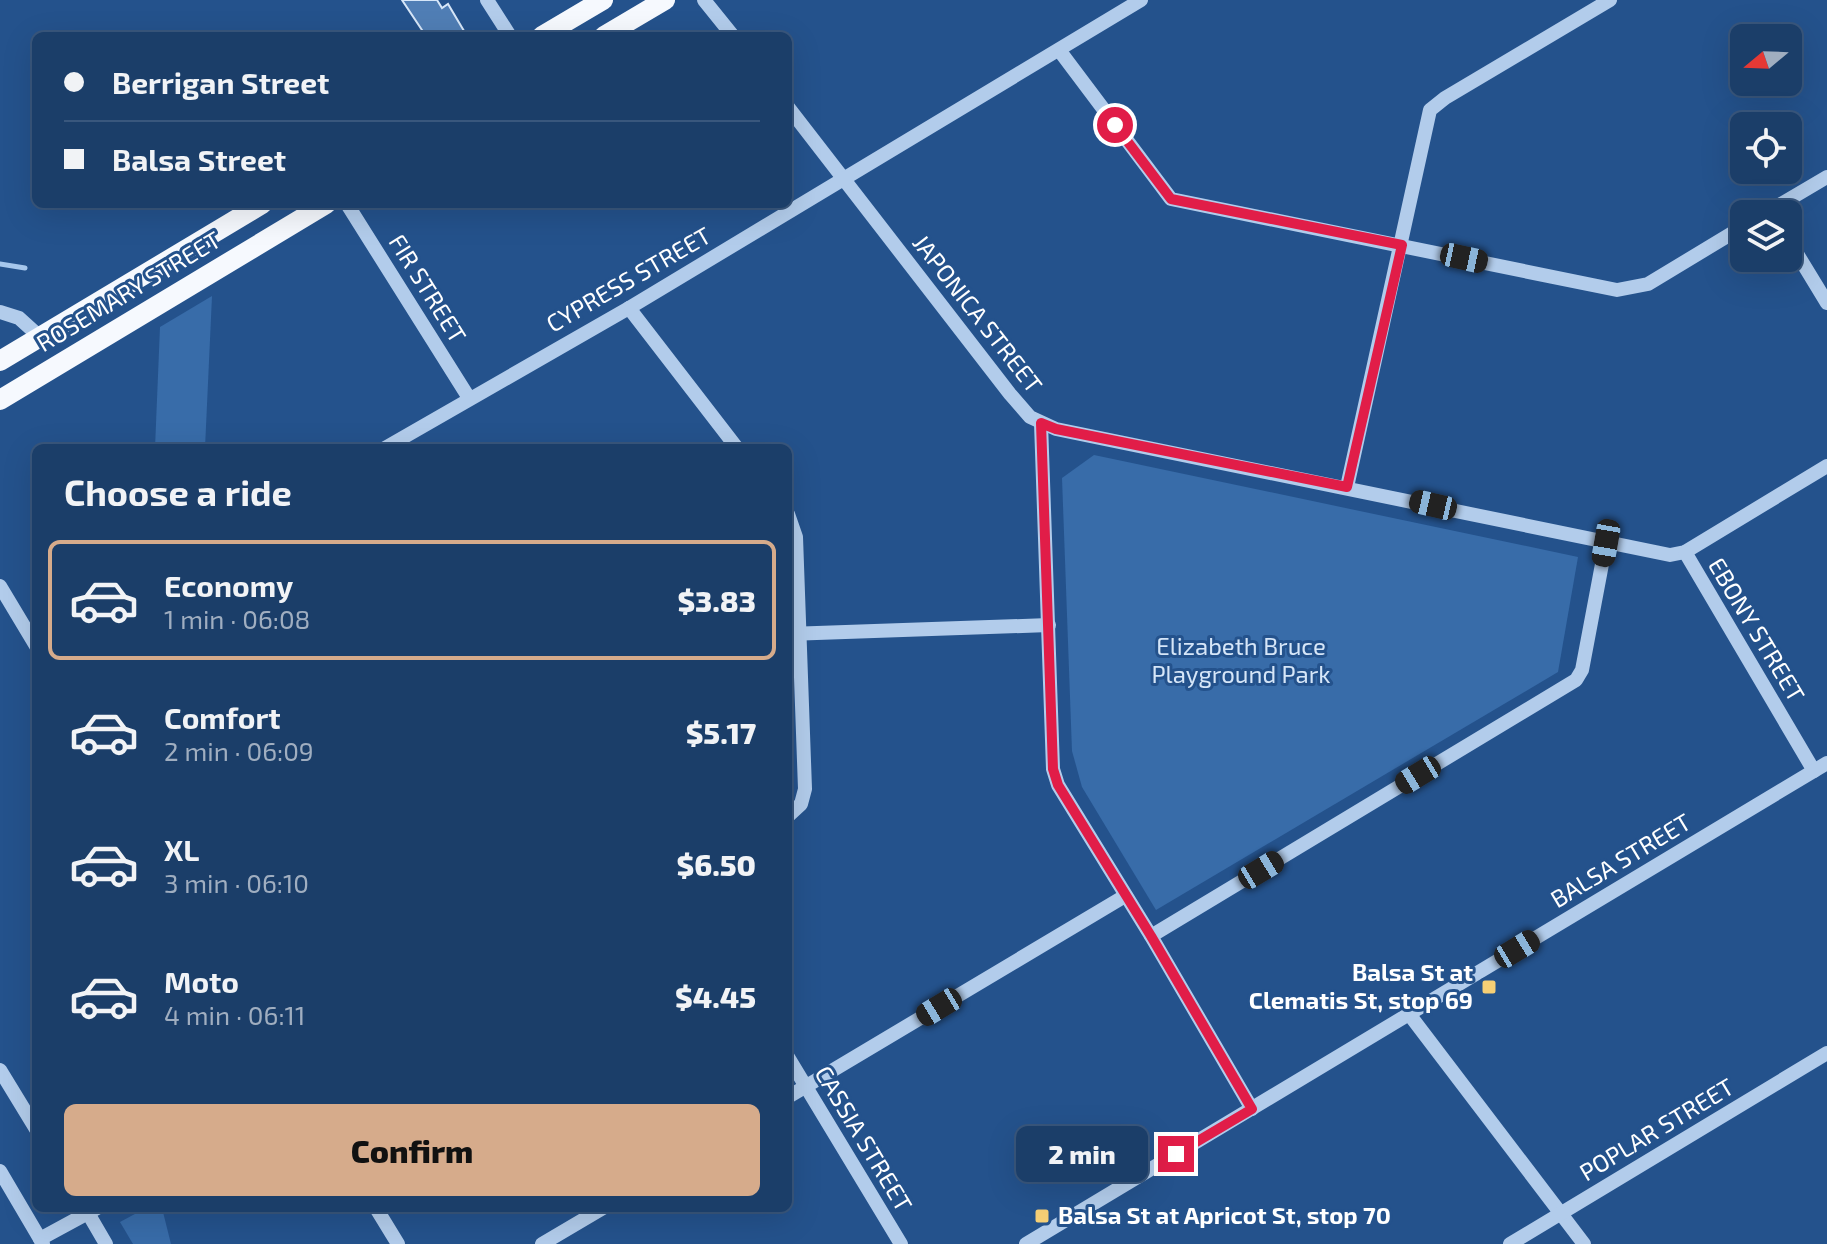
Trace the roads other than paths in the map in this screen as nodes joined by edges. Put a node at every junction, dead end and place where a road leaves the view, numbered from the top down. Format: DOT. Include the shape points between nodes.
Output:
graph roads {
  1 [pos="487,0"];
  2 [pos="603,0"];
  3 [pos="665,0"];
  4 [pos="704,0"];
  5 [pos="1141,0"];
  6 [pos="1610,0"];
  7 [pos="507,32"];
  8 [pos="549,32"];
  9 [pos="611,32"];
  10 [pos="730,32"];
  11 [pos="1059,50"];
  12 [pos="792,112"];
  13 [pos="1827,177"];
  14 [pos="843,178"];
  15 [pos="1790,200"];
  16 [pos="255,208"];
  17 [pos="319,208"];
  18 [pos="350,208"];
  19 [pos="1730,234"];
  20 [pos="1402,245"];
  21 [pos="171,259"];
  22 [pos="1802,262"];
  23 [pos="187,287"];
  24 [pos="1827,303"];
  25 [pos="629,308"];
  26 [pos="0,312"];
  27 [pos="40,337"];
  28 [pos="0,361"];
  29 [pos="469,398"];
  30 [pos="0,400"];
  31 [pos="1041,423"];
  32 [pos="392,444"];
  33 [pos="734,444"];
  34 [pos="1827,466"];
  35 [pos="1347,487"];
  36 [pos="792,526"];
  37 [pos="1606,543"];
  38 [pos="1685,552"];
  39 [pos="0,586"];
  40 [pos="1049,625"];
  41 [pos="794,634"];
  42 [pos="32,639"];
  43 [pos="1821,767"];
  44 [pos="792,812"];
  45 [pos="1125,896"];
  46 [pos="1151,936"];
  47 [pos="1409,1014"];
  48 [pos="1827,1053"];
  49 [pos="792,1064"];
  50 [pos="0,1070"];
  51 [pos="806,1087"];
  52 [pos="792,1095"];
  53 [pos="1252,1109"];
  54 [pos="32,1122"];
  55 [pos="0,1171"];
  56 [pos="87,1212"];
  57 [pos="91,1212"];
  58 [pos="378,1212"];
  59 [pos="596,1212"];
  60 [pos="1561,1214"];
  61 [pos="42,1242"];
  62 [pos="106,1244"];
  63 [pos="398,1244"];
  64 [pos="542,1244"];
  65 [pos="901,1244"];
  66 [pos="1026,1244"];
  67 [pos="1510,1244"];
  68 [pos="1584,1244"];
  1 -- 7 [label="street"];
  2 -- 8 [label="main road"];
  3 -- 9 [label="main road"];
  4 -- 10 [label="street"];
  5 -- 11 [label="street, CYPRESS STREET"];
  6 -- 20 [label="street" via="1430,110"];
  11 -- 14 [label="street, CYPRESS STREET"];
  11 -- 20 [label="street" via="1171,199"];
  12 -- 14 [label="street, JAPONICA STREET"];
  13 -- 15 [label="street"];
  14 -- 25 [label="street, CYPRESS STREET"];
  14 -- 31 [label="street, JAPONICA STREET" via="1010,394"];
  16 -- 21 [label="main road, ROSEMARY STREET"];
  17 -- 23 [label="main road, ROSEMARY STREET"];
  18 -- 29 [label="street, FIR STREET"];
  19 -- 20 [label="street" via="1648,284 1617,290"];
  20 -- 35 [label="street"];
  21 -- 23 [label="main road"];
  21 -- 27 [label="main road, ROSEMARY STREET"];
  22 -- 24 [label="street"];
  23 -- 30 [label="main road, ROSEMARY STREET"];
  25 -- 29 [label="street, CYPRESS STREET"];
  25 -- 33 [label="street"];
  26 -- 27 [label="street" via="19,318"];
  27 -- 28 [label="main road, ROSEMARY STREET"];
  29 -- 32 [label="street, CYPRESS STREET"];
  31 -- 35 [label="street, JAPONICA STREET"];
  31 -- 40 [label="street"];
  34 -- 38 [label="street"];
  35 -- 37 [label="street, JAPONICA STREET"];
  36 -- 41 [label="street"];
  37 -- 38 [label="street, JAPONICA STREET" via="1670,555"];
  37 -- 46 [label="street" via="1576,680"];
  38 -- 43 [label="street, EBONY STREET"];
  39 -- 42 [label="street"];
  40 -- 41 [label="street"];
  40 -- 45 [label="street" via="1053,769"];
  41 -- 44 [label="street" via="805,789"];
  43 -- 47 [label="street, BALSA STREET"];
  45 -- 46 [label="street"];
  45 -- 51 [label="street"];
  46 -- 53 [label="street"];
  47 -- 53 [label="street, BALSA STREET"];
  47 -- 60 [label="street"];
  48 -- 60 [label="street, POPLAR STREET"];
  49 -- 51 [label="street, CASSIA STREET"];
  50 -- 54 [label="street"];
  51 -- 52 [label="street"];
  51 -- 65 [label="street, CASSIA STREET"];
  53 -- 66 [label="street, BALSA STREET"];
  55 -- 61 [label="street"];
  56 -- 61 [label="street"];
  57 -- 62 [label="street"];
  58 -- 63 [label="street"];
  59 -- 64 [label="street"];
  60 -- 67 [label="street, POPLAR STREET"];
  60 -- 68 [label="street"];
}
